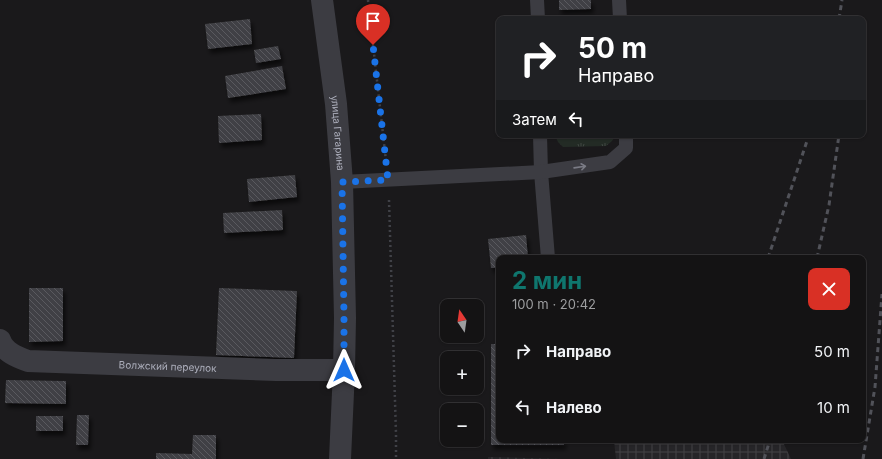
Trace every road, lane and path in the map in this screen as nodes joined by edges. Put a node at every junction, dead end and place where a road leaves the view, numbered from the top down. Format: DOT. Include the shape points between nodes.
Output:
graph roads {
  1 [pos="322,0"];
  2 [pos="368,0"];
  3 [pos="537,0"];
  4 [pos="619,0"];
  5 [pos="538,16"];
  6 [pos="620,16"];
  7 [pos="540,138"];
  8 [pos="626,138"];
  9 [pos="541,172"];
  10 [pos="388,180"];
  11 [pos="342,182"];
  12 [pos="548,255"];
  13 [pos="0,340"];
  14 [pos="344,370"];
  15 [pos="340,459"];
  16 [pos="396,459"];
  1 -- 11 [label="street, улица Гагарина" via="336,104"];
  2 -- 10 [label="path"];
  3 -- 5 [label="lane"];
  4 -- 6 [label="lane"];
  7 -- 9 [label="lane"];
  9 -- 8 [label="lane, one-way" via="610,162 626,148"];
  9 -- 10 [label="lane"];
  9 -- 12 [label="lane"];
  10 -- 11 [label="lane"];
  10 -- 16 [label="path"];
  11 -- 14 [label="street, улица Гагарина"];
  13 -- 14 [label="street, Волжский переулок" via="14,356 28,361"];
  14 -- 15 [label="street, улица Гагарина"];
}
